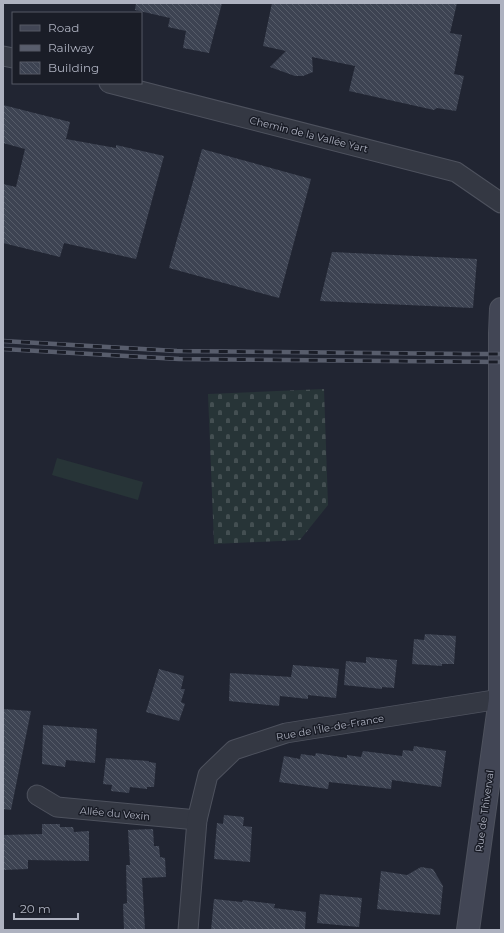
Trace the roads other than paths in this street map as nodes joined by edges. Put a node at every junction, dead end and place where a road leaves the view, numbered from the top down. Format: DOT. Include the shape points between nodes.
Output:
graph roads {
  1 [pos="113,84"];
  2 [pos="501,203"];
  3 [pos="501,309"];
  4 [pos="500,699"];
  5 [pos="37,795"];
  6 [pos="197,820"];
  7 [pos="188,930"];
  8 [pos="468,930"];
  1 -- 2 [label="street, Chemin de la Vallée Yart" via="456,172"];
  3 -- 4 [label="street, Rue de Thiverval"];
  4 -- 6 [label="street, Rue de l'Île-de-France" via="286,733 234,750 208,775"];
  4 -- 8 [label="street, Rue de Thiverval"];
  5 -- 6 [label="street, Allée du Vexin" via="57,807"];
  6 -- 7 [label="street, Rue de l'Île-de-France"];
}
